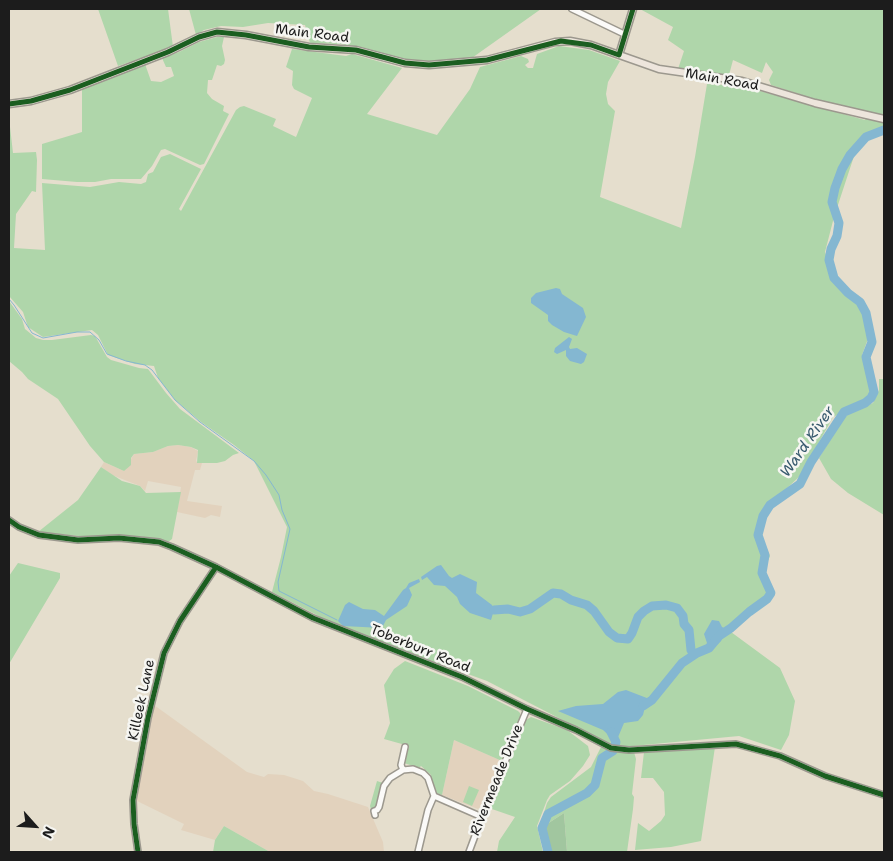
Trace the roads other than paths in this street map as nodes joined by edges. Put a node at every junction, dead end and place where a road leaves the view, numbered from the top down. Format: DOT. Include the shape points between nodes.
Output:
graph roads {
  1 [pos="572,9"];
  2 [pos="633,9"];
  3 [pos="624,34"];
  4 [pos="619,55"];
  5 [pos="9,104"];
  6 [pos="884,119"];
  7 [pos="9,520"];
  8 [pos="216,567"];
  9 [pos="526,709"];
  10 [pos="406,750"];
  11 [pos="403,770"];
  12 [pos="434,796"];
  13 [pos="884,796"];
  14 [pos="375,815"];
  15 [pos="482,817"];
  16 [pos="138,852"];
  17 [pos="418,852"];
  18 [pos="469,852"];
  1 -- 3 [label="street"];
  2 -- 3 [label="main road"];
  3 -- 4 [label="main road"];
  4 -- 5 [label="main road, Main Road" via="591,45 561,41 487,60 429,65 405,63 356,50 309,47 217,32 70,90"];
  4 -- 6 [label="main road, Main Road" via="660,69 742,80 815,103"];
  7 -- 8 [label="street, Toberburr Road" via="39,535 78,540 119,538 159,542"];
  8 -- 9 [label="street, Toberburr Road" via="314,618 462,677"];
  8 -- 16 [label="street, Killeek Lane" via="180,621 164,653 133,800"];
  9 -- 13 [label="street, Toberburr Road" via="611,748 736,744 780,756 824,776"];
  9 -- 15 [label="street, Rivermeade Drive"];
  10 -- 11 [label="street" via="401,765"];
  11 -- 12 [label="street" via="423,773"];
  11 -- 14 [label="street" via="384,786"];
  12 -- 15 [label="street"];
  12 -- 17 [label="street"];
  15 -- 18 [label="street, Rivermeade Drive"];
}
